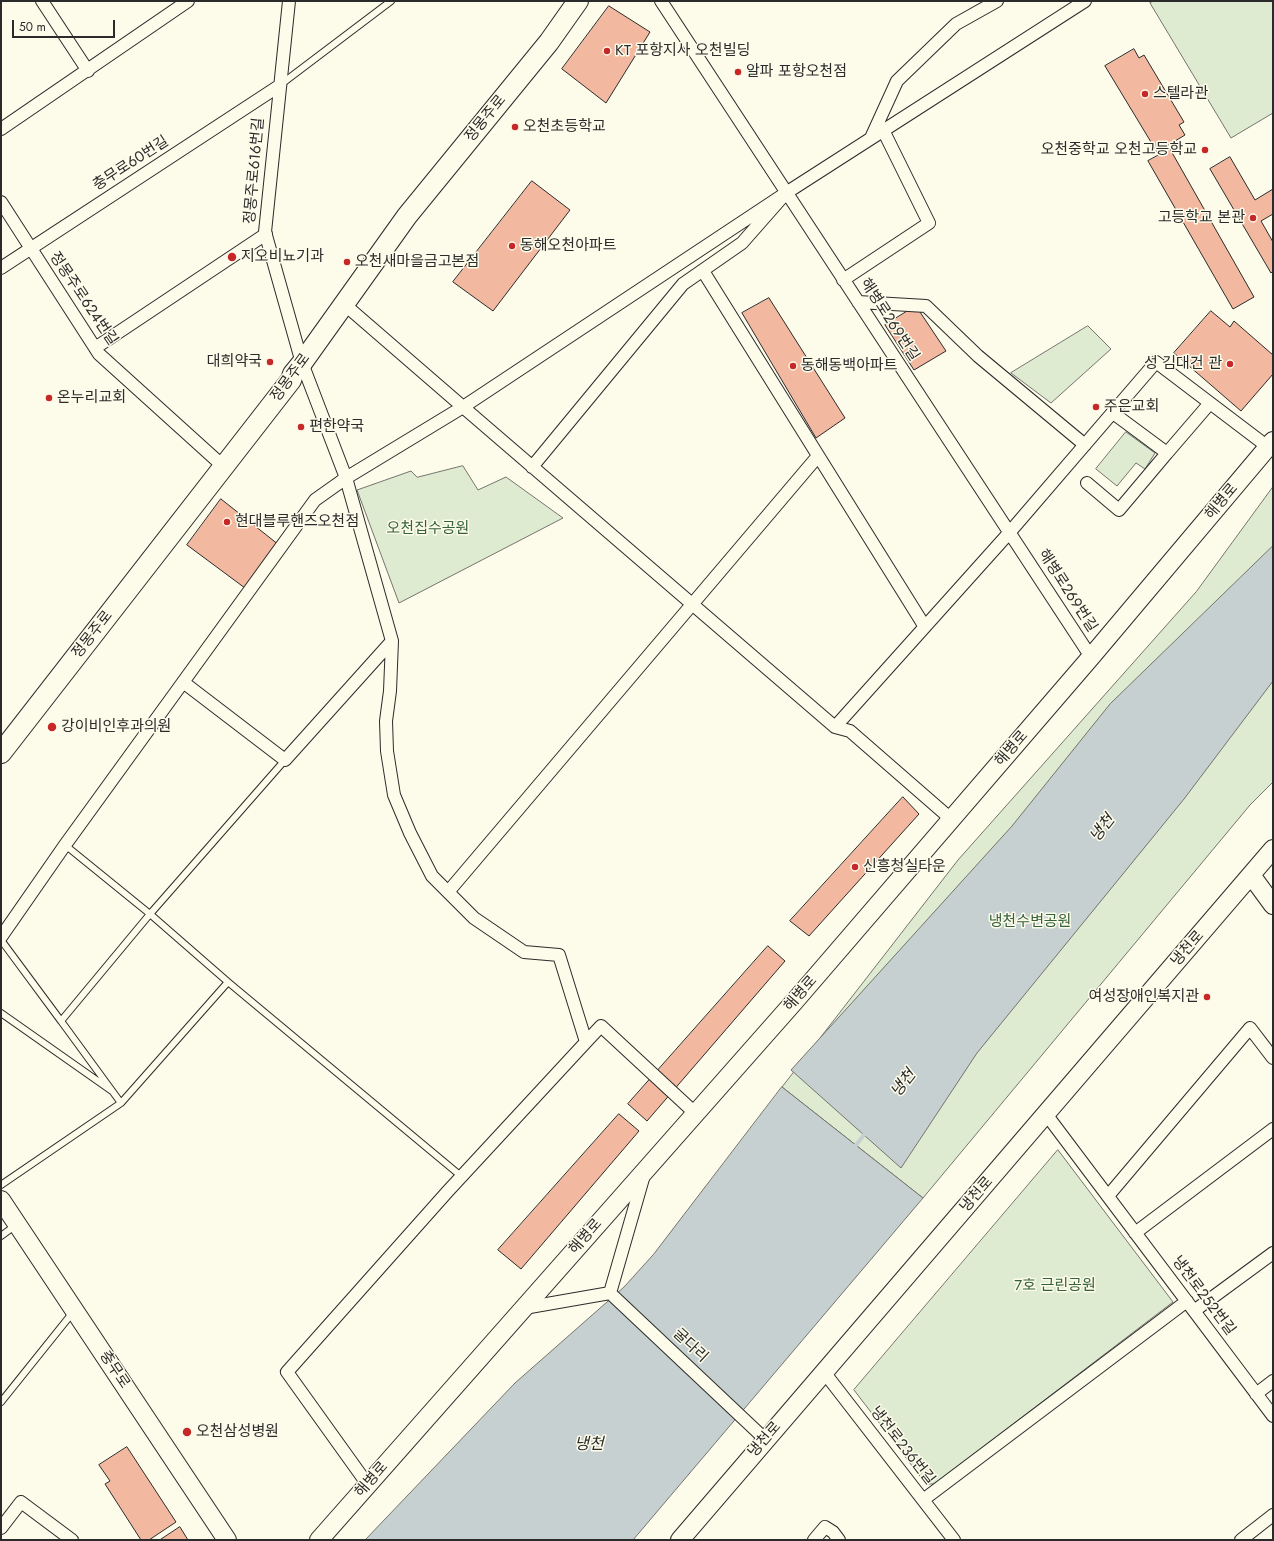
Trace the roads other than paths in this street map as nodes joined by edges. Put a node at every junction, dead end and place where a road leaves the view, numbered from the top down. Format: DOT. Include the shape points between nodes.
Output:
graph roads {
  1 [pos="42,1"];
  2 [pos="188,1"];
  3 [pos="289,1"];
  4 [pos="391,1"];
  5 [pos="578,1"];
  6 [pos="661,1"];
  7 [pos="997,1"];
  8 [pos="1085,1"];
  9 [pos="88,71"];
  10 [pos="279,86"];
  11 [pos="1,129"];
  12 [pos="883,130"];
  13 [pos="871,138"];
  14 [pos="786,193"];
  15 [pos="1,202"];
  16 [pos="266,234"];
  17 [pos="31,249"];
  18 [pos="1,268"];
  19 [pos="703,271"];
  20 [pos="843,280"];
  21 [pos="858,302"];
  22 [pos="344,304"];
  23 [pos="95,348"];
  24 [pos="302,363"];
  25 [pos="1210,403"];
  26 [pos="463,407"];
  27 [pos="1112,413"];
  28 [pos="1270,444"];
  29 [pos="1085,445"];
  30 [pos="1167,453"];
  31 [pos="818,456"];
  32 [pos="224,467"];
  33 [pos="532,467"];
  34 [pos="346,478"];
  35 [pos="1087,483"];
  36 [pos="1009,533"];
  37 [pos="691,604"];
  38 [pos="925,627"];
  39 [pos="392,641"];
  40 [pos="1090,657"];
  41 [pos="183,682"];
  42 [pos="835,727"];
  43 [pos="1,753"];
  44 [pos="285,760"];
  45 [pos="951,819"];
  46 [pos="65,845"];
  47 [pos="1273,849"];
  48 [pos="1251,875"];
  49 [pos="448,892"];
  50 [pos="1273,905"];
  51 [pos="150,914"];
  52 [pos="1,939"];
  53 [pos="228,982"];
  54 [pos="1,1013"];
  55 [pos="62,1021"];
  56 [pos="586,1042"];
  57 [pos="1273,1058"];
  58 [pos="112,1091"];
  59 [pos="121,1103"];
  60 [pos="696,1114"];
  61 [pos="1046,1114"];
  62 [pos="1273,1129"];
  63 [pos="645,1171"];
  64 [pos="461,1176"];
  65 [pos="1,1184"];
  66 [pos="1108,1196"];
  67 [pos="1,1200"];
  68 [pos="18,1224"];
  69 [pos="1135,1233"];
  70 [pos="1,1236"];
  71 [pos="1273,1253"];
  72 [pos="612,1294"];
  73 [pos="1190,1306"];
  74 [pos="524,1308"];
  75 [pos="75,1310"];
  76 [pos="824,1372"];
  77 [pos="1273,1381"];
  78 [pos="1256,1394"];
  79 [pos="1,1402"];
  80 [pos="1273,1416"];
  81 [pos="766,1440"];
  82 [pos="368,1485"];
  83 [pos="923,1500"];
  84 [pos="1273,1515"];
  85 [pos="1,1528"];
  86 [pos="72,1540"];
  87 [pos="227,1540"];
  88 [pos="319,1540"];
  89 [pos="680,1540"];
  90 [pos="814,1540"];
  91 [pos="839,1540"];
  92 [pos="954,1540"];
  93 [pos="1240,1540"];
  1 -- 9 [label="street"];
  2 -- 9 [label="street"];
  3 -- 10 [label="street, 정몽주로616번길"];
  4 -- 10 [label="lane"];
  5 -- 22 [label="main road, 정몽주로" via="549,42 407,216"];
  6 -- 14 [label="street, 해병로269번길"];
  7 -- 13 [label="street" via="956,24 897,81"];
  8 -- 12 [label="street"];
  9 -- 11 [label="street"];
  10 -- 16 [label="street, 정몽주로616번길"];
  10 -- 17 [label="street, 충무로60번길"];
  12 -- 13 [label="street"];
  12 -- 20 [label="street" via="929,223"];
  13 -- 14 [label="street"];
  14 -- 19 [label="street" via="742,243"];
  14 -- 20 [label="street, 해병로269번길"];
  14 -- 26 [label="street"];
  15 -- 17 [label="street, 정몽주로624번길"];
  16 -- 23 [label="street"];
  16 -- 24 [label="street, 정몽주로616번길"];
  17 -- 18 [label="street, 충무로60번길"];
  17 -- 23 [label="street, 정몽주로624번길"];
  19 -- 31 [label="street"];
  19 -- 33 [label="street" via="683,284"];
  20 -- 21 [label="street, 해병로269번길"];
  21 -- 29 [label="street" via="926,306 978,356"];
  21 -- 36 [label="street, 해병로269번길"];
  22 -- 24 [label="main road, 정몽주로"];
  22 -- 26 [label="street"];
  23 -- 32 [label="street, 정몽주로624번길"];
  24 -- 32 [label="main road, 정몽주로"];
  24 -- 34 [label="street, 정몽주로616번길"];
  25 -- 27 [label="street" via="1156,362"];
  25 -- 28 [label="street"];
  25 -- 30 [label="street"];
  26 -- 33 [label="street"];
  26 -- 34 [label="street"];
  27 -- 29 [label="street"];
  27 -- 30 [label="street"];
  28 -- 40 [label="main road, 해병로"];
  29 -- 36 [label="street"];
  30 -- 35 [label="street" via="1118,510"];
  31 -- 37 [label="street"];
  31 -- 38 [label="street"];
  32 -- 43 [label="main road, 정몽주로"];
  33 -- 37 [label="street"];
  34 -- 39 [label="street, 정몽주로616번길"];
  34 -- 41 [label="street" via="315,500"];
  36 -- 38 [label="street"];
  36 -- 40 [label="street, 해병로269번길"];
  37 -- 42 [label="street"];
  37 -- 49 [label="street"];
  38 -- 42 [label="street"];
  39 -- 44 [label="street"];
  39 -- 49 [label="street, 정몽주로616번길" via="386,720 387,751 394,795 432,876"];
  40 -- 45 [label="main road, 해병로"];
  41 -- 44 [label="street"];
  41 -- 46 [label="street"];
  42 -- 45 [label="street" via="850,731"];
  44 -- 51 [label="lane"];
  45 -- 60 [label="main road, 해병로"];
  46 -- 51 [label="lane"];
  46 -- 52 [label="street"];
  47 -- 48 [label="main road, 냉천로"];
  48 -- 50 [label="main road"];
  48 -- 61 [label="main road, 냉천로"];
  49 -- 56 [label="street, 정몽주로616번길" via="474,918 524,952 560,955"];
  51 -- 53 [label="lane"];
  51 -- 55 [label="lane"];
  52 -- 55 [label="lane"];
  53 -- 59 [label="lane"];
  53 -- 64 [label="lane"];
  54 -- 58 [label="lane"];
  55 -- 58 [label="lane"];
  56 -- 60 [label="street" via="601,1026"];
  56 -- 64 [label="street"];
  57 -- 66 [label="street" via="1250,1028"];
  58 -- 59 [label="lane"];
  59 -- 65 [label="lane"];
  60 -- 63 [label="main road, 해병로"];
  61 -- 66 [label="street, 냉천로252번길"];
  61 -- 76 [label="main road, 냉천로"];
  62 -- 69 [label="street"];
  63 -- 72 [label="street"];
  63 -- 74 [label="main road, 해병로"];
  64 -- 82 [label="street" via="287,1372"];
  66 -- 69 [label="street, 냉천로252번길"];
  67 -- 68 [label="main road, 충무로"];
  68 -- 70 [label="lane"];
  68 -- 75 [label="main road, 충무로"];
  69 -- 73 [label="street, 냉천로252번길"];
  71 -- 73 [label="street"];
  72 -- 74 [label="street"];
  72 -- 81 [label="street, 굴다리"];
  73 -- 78 [label="street, 냉천로252번길"];
  73 -- 83 [label="street"];
  74 -- 82 [label="main road, 해병로"];
  75 -- 79 [label="lane"];
  75 -- 87 [label="main road, 충무로"];
  76 -- 81 [label="main road, 냉천로"];
  76 -- 83 [label="street, 냉천로236번길"];
  77 -- 78 [label="street"];
  78 -- 80 [label="street, 냉천로252번길"];
  81 -- 89 [label="main road, 냉천로"];
  82 -- 88 [label="main road, 해병로"];
  83 -- 92 [label="street, 냉천로236번길"];
  84 -- 93 [label="street"];
  85 -- 86 [label="street" via="21,1502"];
  90 -- 91 [label="street" via="825,1527"];
}
